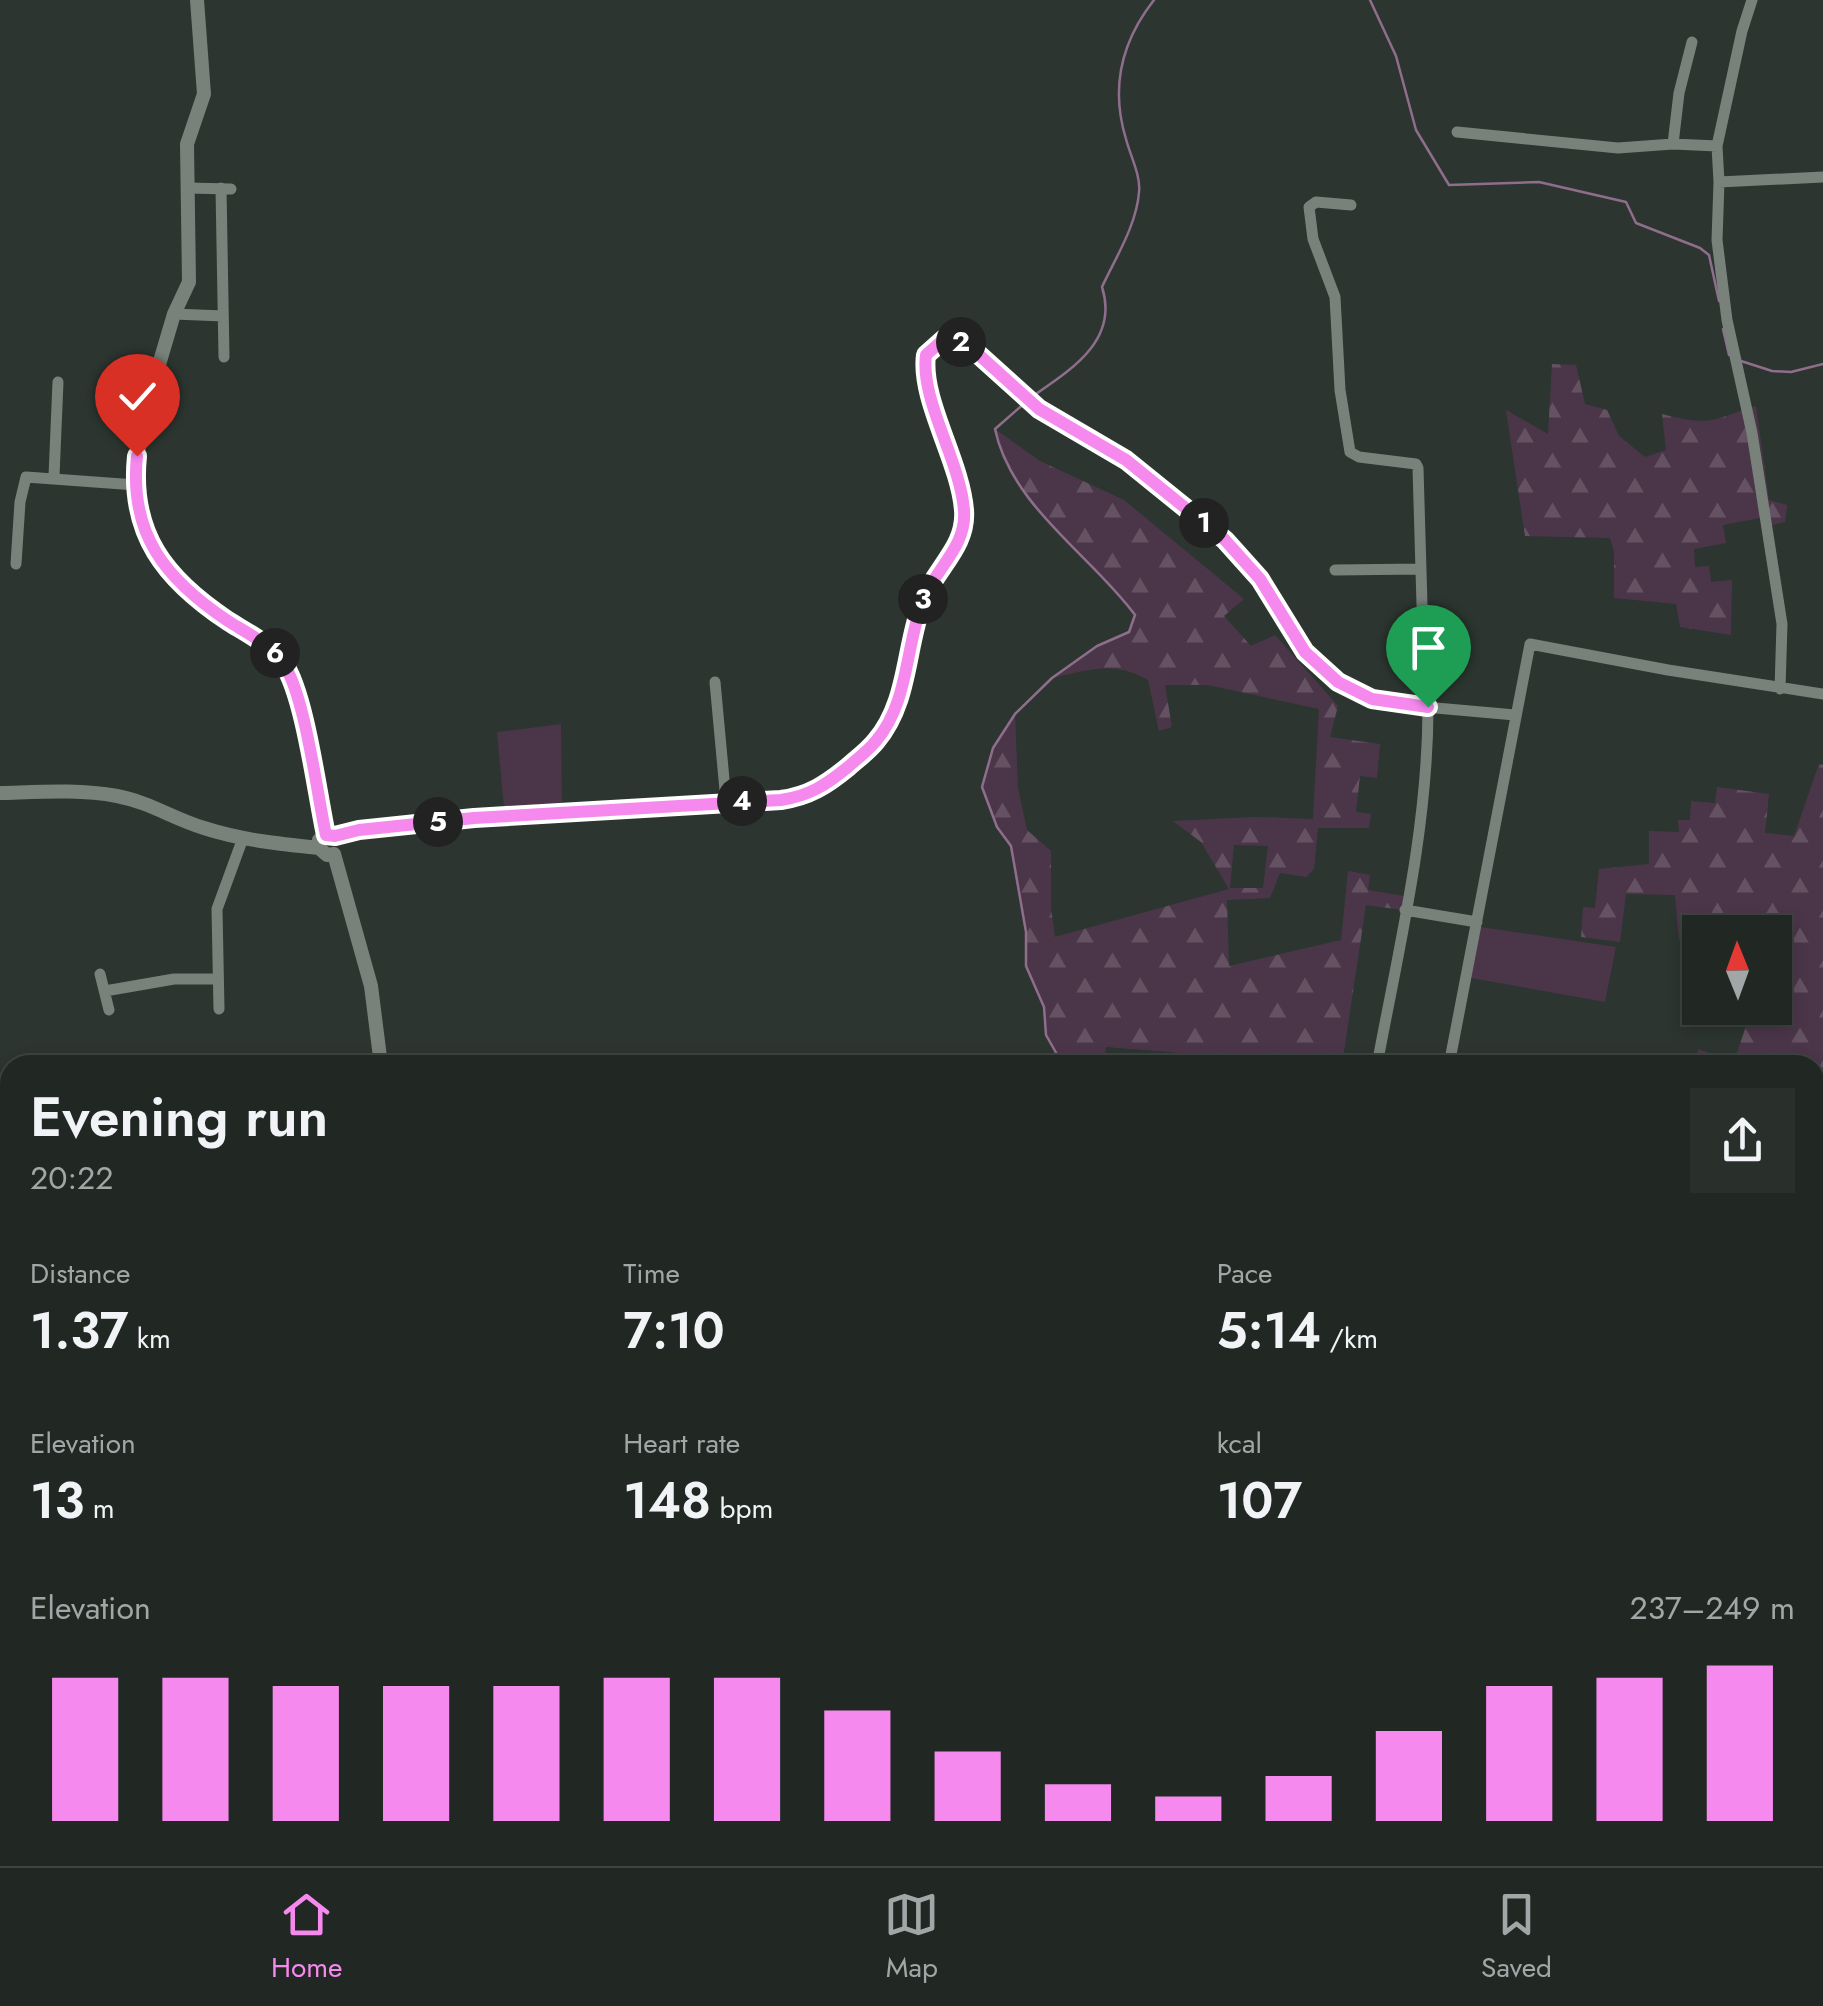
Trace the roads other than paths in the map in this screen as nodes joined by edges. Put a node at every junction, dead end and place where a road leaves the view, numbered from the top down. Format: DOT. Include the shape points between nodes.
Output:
graph roads {
  1 [pos="197,0"];
  2 [pos="1752,0"];
  3 [pos="1692,42"];
  4 [pos="1458,132"];
  5 [pos="1673,144"];
  6 [pos="1717,146"];
  7 [pos="1823,177"];
  8 [pos="1719,182"];
  9 [pos="188,188"];
  10 [pos="1351,205"];
  11 [pos="174,314"];
  12 [pos="223,316"];
  13 [pos="224,357"];
  14 [pos="58,382"];
  15 [pos="54,476"];
  16 [pos="136,485"];
  17 [pos="16,564"];
  18 [pos="1420,569"];
  19 [pos="1335,570"];
  20 [pos="715,682"];
  21 [pos="1780,689"];
  22 [pos="1823,694"];
  23 [pos="1426,707"];
  24 [pos="1515,715"];
  25 [pos="0,794"];
  26 [pos="726,802"];
  27 [pos="243,838"];
  28 [pos="331,843"];
  29 [pos="1405,910"];
  30 [pos="1477,922"];
  31 [pos="100,974"];
  32 [pos="216,979"];
  33 [pos="105,991"];
  34 [pos="218,1009"];
  35 [pos="109,1010"];
  36 [pos="380,1055"];
  37 [pos="1380,1055"];
  38 [pos="1451,1055"];
  1 -- 9 [label="street" via="204,94 186,144"];
  2 -- 6 [label="street"];
  3 -- 5 [label="street"];
  4 -- 5 [label="street" via="1618,148"];
  5 -- 6 [label="street"];
  6 -- 8 [label="street"];
  7 -- 8 [label="street"];
  8 -- 21 [label="street" via="1717,240 1780,608"];
  9 -- 11 [label="street" via="188,282"];
  9 -- 12 [label="street" via="226,188"];
  10 -- 18 [label="street" via="1316,202 1308,209 1335,297 1350,452 1416,464"];
  11 -- 12 [label="street"];
  11 -- 16 [label="street" via="150,387"];
  12 -- 13 [label="street"];
  14 -- 15 [label="street"];
  15 -- 16 [label="street"];
  15 -- 17 [label="street" via="24,480"];
  16 -- 28 [label="street" via="144,530 161,563 284,664"];
  18 -- 19 [label="street"];
  18 -- 23 [label="street"];
  20 -- 26 [label="street"];
  21 -- 22 [label="street"];
  21 -- 24 [label="street" via="1530,644"];
  23 -- 24 [label="street"];
  23 -- 26 [label="street" via="1372,699 1338,682 1305,652 1260,579 1225,540 1126,460 1039,409 959,340 944,339 928,352 925,376 960,482 964,524 920,608 892,715 876,742 820,789 781,800"];
  23 -- 29 [label="street" via="1425,785"];
  24 -- 30 [label="street"];
  25 -- 27 [label="street" via="117,796"];
  26 -- 28 [label="street" via="474,818 359,830"];
  27 -- 28 [label="street"];
  27 -- 32 [label="street" via="217,909"];
  28 -- 36 [label="street" via="371,986"];
  29 -- 30 [label="street"];
  29 -- 37 [label="street"];
  30 -- 38 [label="street"];
  31 -- 33 [label="street"];
  32 -- 33 [label="street"];
  32 -- 34 [label="street"];
  33 -- 35 [label="street"];
}
